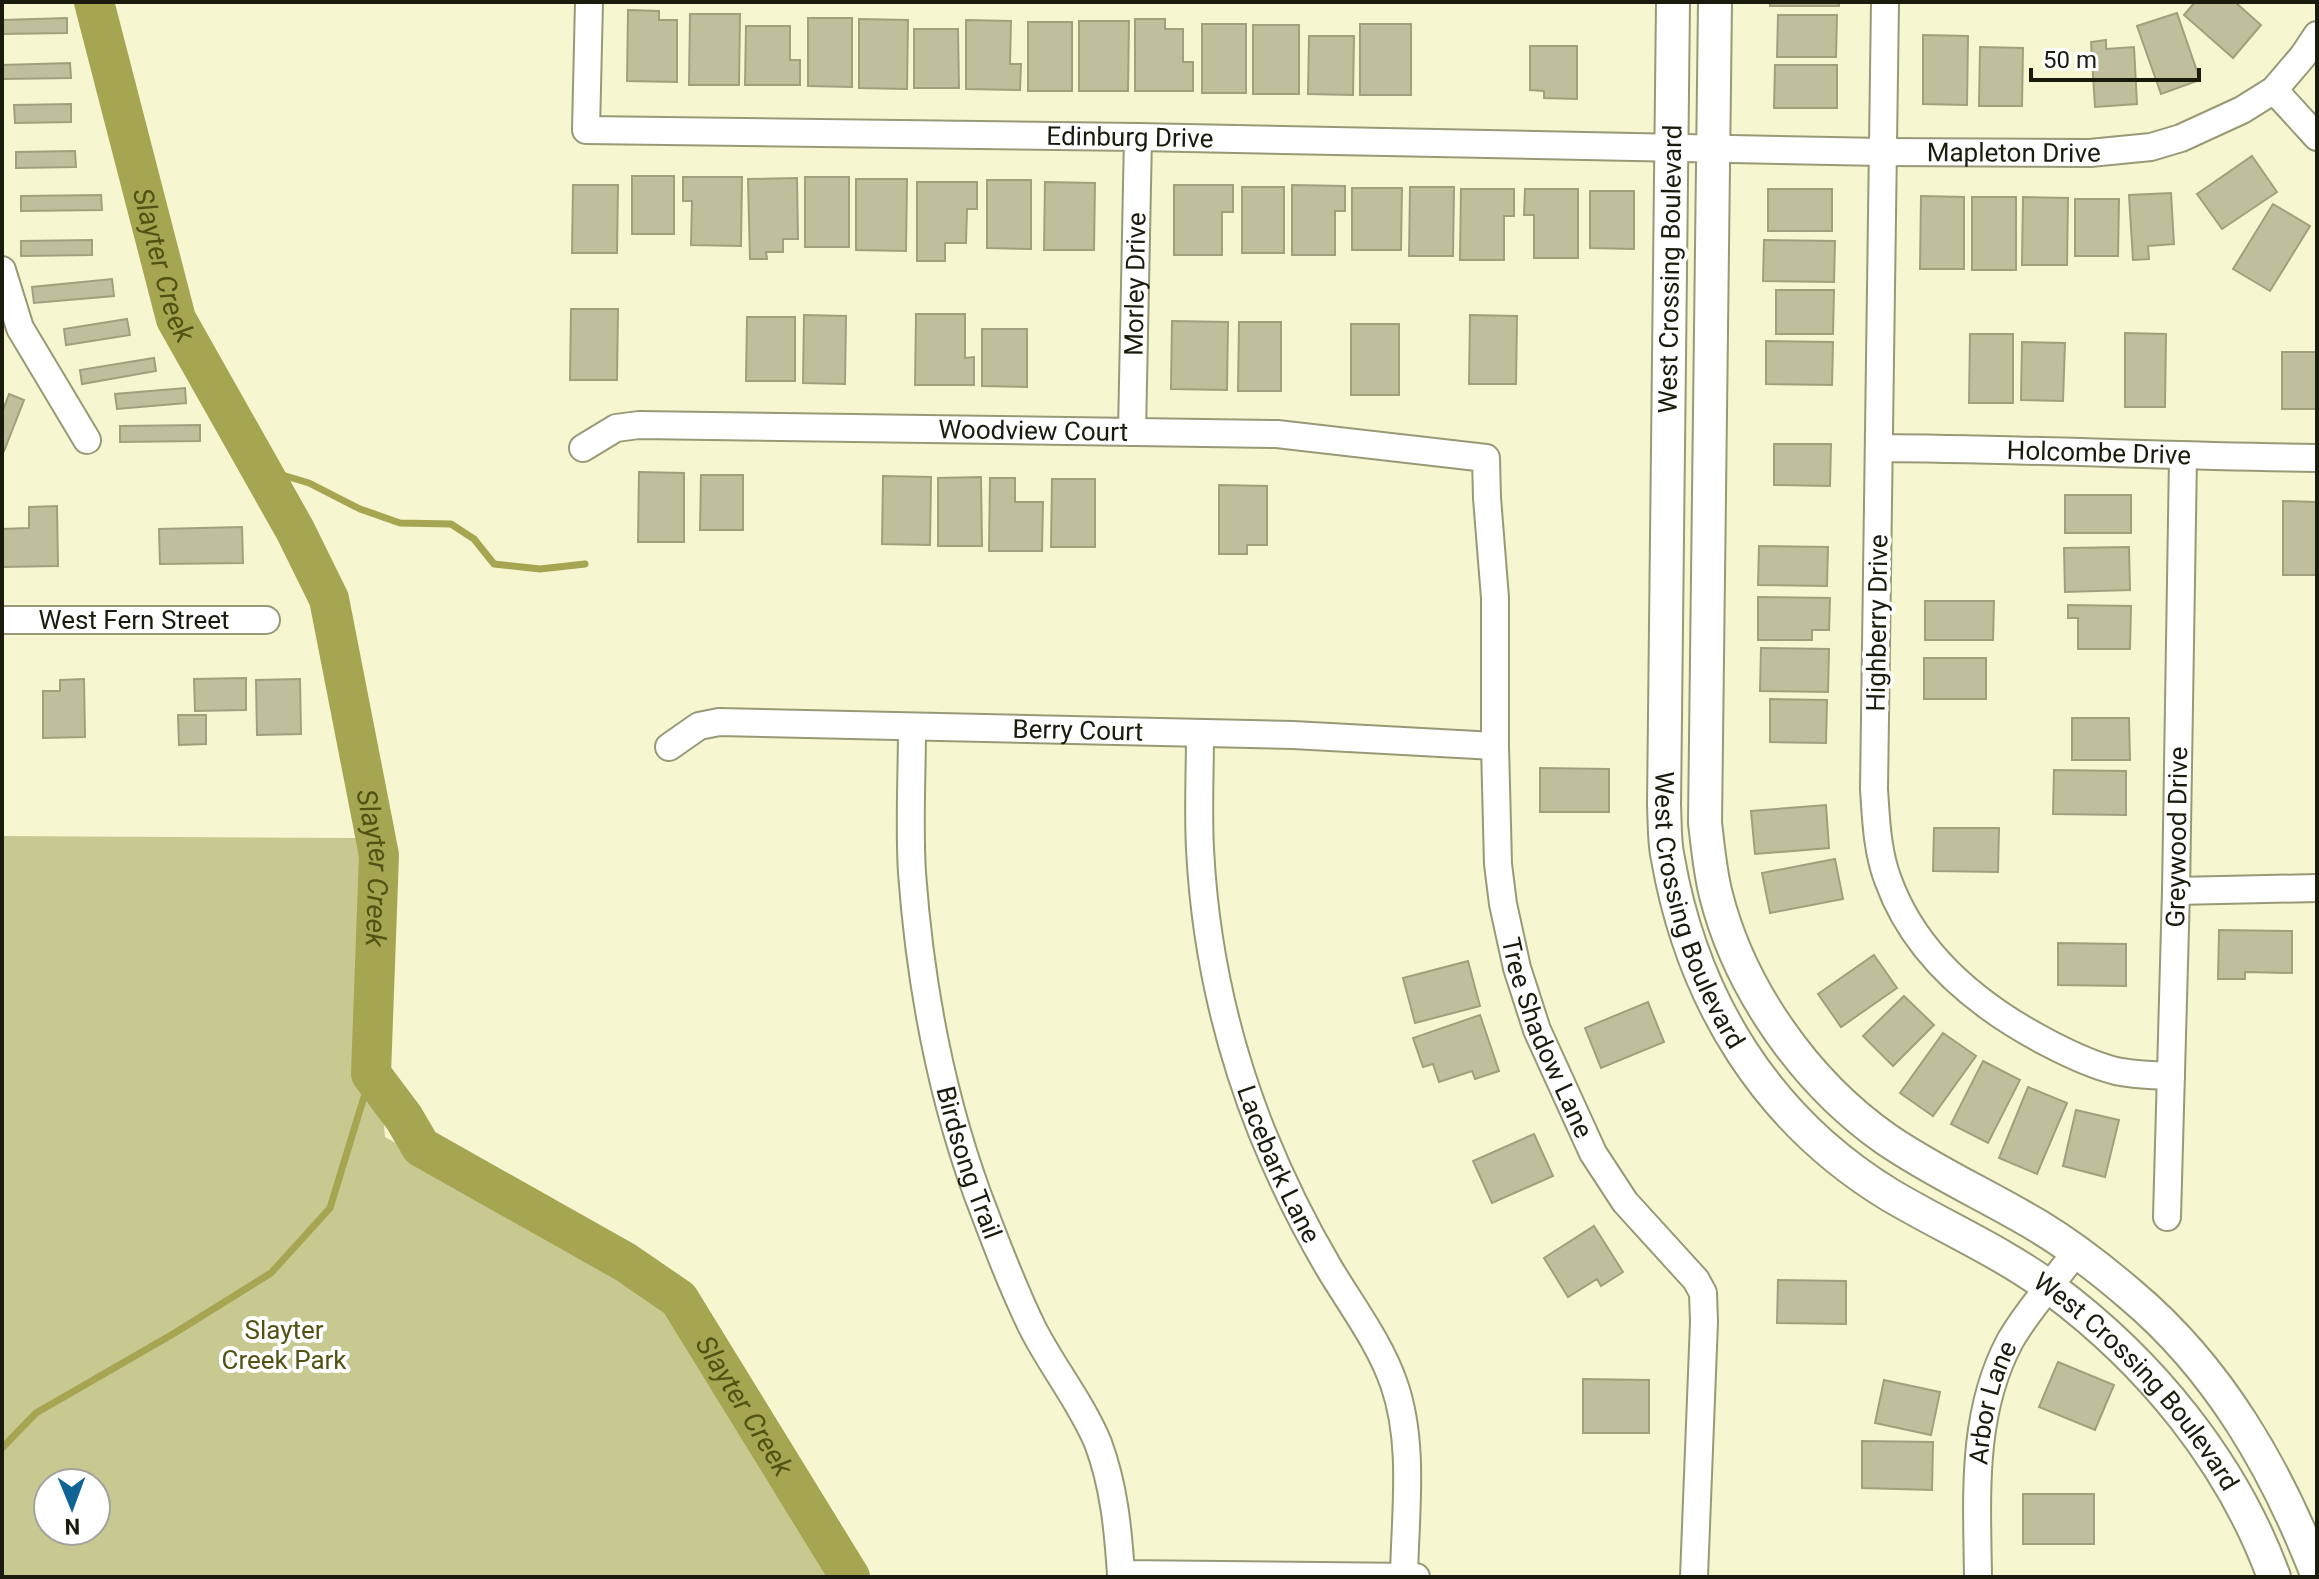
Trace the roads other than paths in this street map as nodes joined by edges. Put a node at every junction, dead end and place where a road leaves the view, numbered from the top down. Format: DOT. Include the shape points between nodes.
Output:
graph roads {
  1 [pos="589,2"];
  2 [pos="1673,2"];
  3 [pos="1715,2"];
  4 [pos="1885,2"];
  5 [pos="2317,35"];
  6 [pos="2274,90"];
  7 [pos="1138,137"];
  8 [pos="2317,137"];
  9 [pos="1672,146"];
  10 [pos="1713,148"];
  11 [pos="1883,152"];
  12 [pos="2,270"];
  13 [pos="11,331"];
  14 [pos="1132,432"];
  15 [pos="87,440"];
  16 [pos="583,448"];
  17 [pos="1879,448"];
  18 [pos="2183,457"];
  19 [pos="1486,458"];
  20 [pos="2317,458"];
  21 [pos="2,620"];
  22 [pos="266,620"];
  23 [pos="912,727"];
  24 [pos="1200,734"];
  25 [pos="1495,746"];
  26 [pos="669,747"];
  27 [pos="2317,888"];
  28 [pos="2176,891"];
  29 [pos="2171,1076"];
  30 [pos="2167,1217"];
  31 [pos="2076,1252"];
  32 [pos="2050,1287"];
  33 [pos="2317,1574"];
  34 [pos="1404,1577"];
  35 [pos="1416,1577"];
  36 [pos="1694,1577"];
  37 [pos="1978,1577"];
  38 [pos="2274,1577"];
  1 -- 7 [label="street, Edinburg Drive" via="586,130"];
  2 -- 9 [label="street, West Crossing Boulevard"];
  3 -- 10 [label="street, West Crossing Boulevard"];
  4 -- 11 [label="street, Highberry Drive"];
  5 -- 6 [label="street, Mapleton Drive"];
  6 -- 8 [label="street"];
  6 -- 11 [label="street, Mapleton Drive" via="2242,110 2151,147 2090,153"];
  7 -- 9 [label="street, Edinburg Drive"];
  7 -- 14 [label="street, Morley Drive"];
  9 -- 10 [label="street, Mapleton Drive"];
  9 -- 32 [label="street, West Crossing Boulevard" via="1664,805 1667,856 1700,976 1756,1075 1794,1121 1838,1160 1889,1194"];
  10 -- 11 [label="street, Mapleton Drive"];
  10 -- 31 [label="street, West Crossing Boulevard" via="1705,823 1726,928 1760,1001 1805,1066 1842,1104 1886,1139"];
  11 -- 17 [label="street, Highberry Drive"];
  12 -- 13 [label="street"];
  13 -- 15 [label="street"];
  14 -- 16 [label="street, Woodview Court" via="628,426"];
  14 -- 19 [label="street, Woodview Court" via="1315,437"];
  17 -- 18 [label="street, Holcombe Drive"];
  17 -- 29 [label="street, Highberry Drive" via="1874,789 1888,881 1917,937 1962,986 1995,1011 2073,1056 2116,1071"];
  18 -- 20 [label="street, Holcombe Drive"];
  18 -- 28 [label="street, Greywood Drive"];
  19 -- 25 [label="street, Tree Shadow Lane" via="1495,598"];
  21 -- 22 [label="street, West Fern Street"];
  23 -- 24 [label="street, Berry Court"];
  23 -- 26 [label="street, Berry Court" via="719,722 699,726"];
  23 -- 34 [label="street, Birdsong Trail" via="912,872 930,1018 950,1105 977,1192 1022,1304 1097,1442 1116,1511 1121,1574"];
  24 -- 25 [label="street, Berry Court"];
  24 -- 34 [label="street, Lacebark Lane" via="1202,880 1224,1012 1248,1094 1282,1179 1394,1384 1406,1464"];
  25 -- 36 [label="street, Tree Shadow Lane" via="1503,904 1537,1030 1607,1176 1703,1293"];
  27 -- 28 [label="street"];
  28 -- 29 [label="street, Greywood Drive"];
  29 -- 30 [label="street, Greywood Drive"];
  31 -- 32 [label="street, Arbor Lane"];
  31 -- 33 [label="street, West Crossing Boulevard" via="2163,1325 2226,1398 2274,1477"];
  32 -- 37 [label="street, Arbor Lane" via="2012,1338 1985,1408 1977,1480"];
  32 -- 38 [label="street, West Crossing Boulevard" via="2133,1359 2179,1410 2218,1465"];
  34 -- 35 [label="street"];
}
